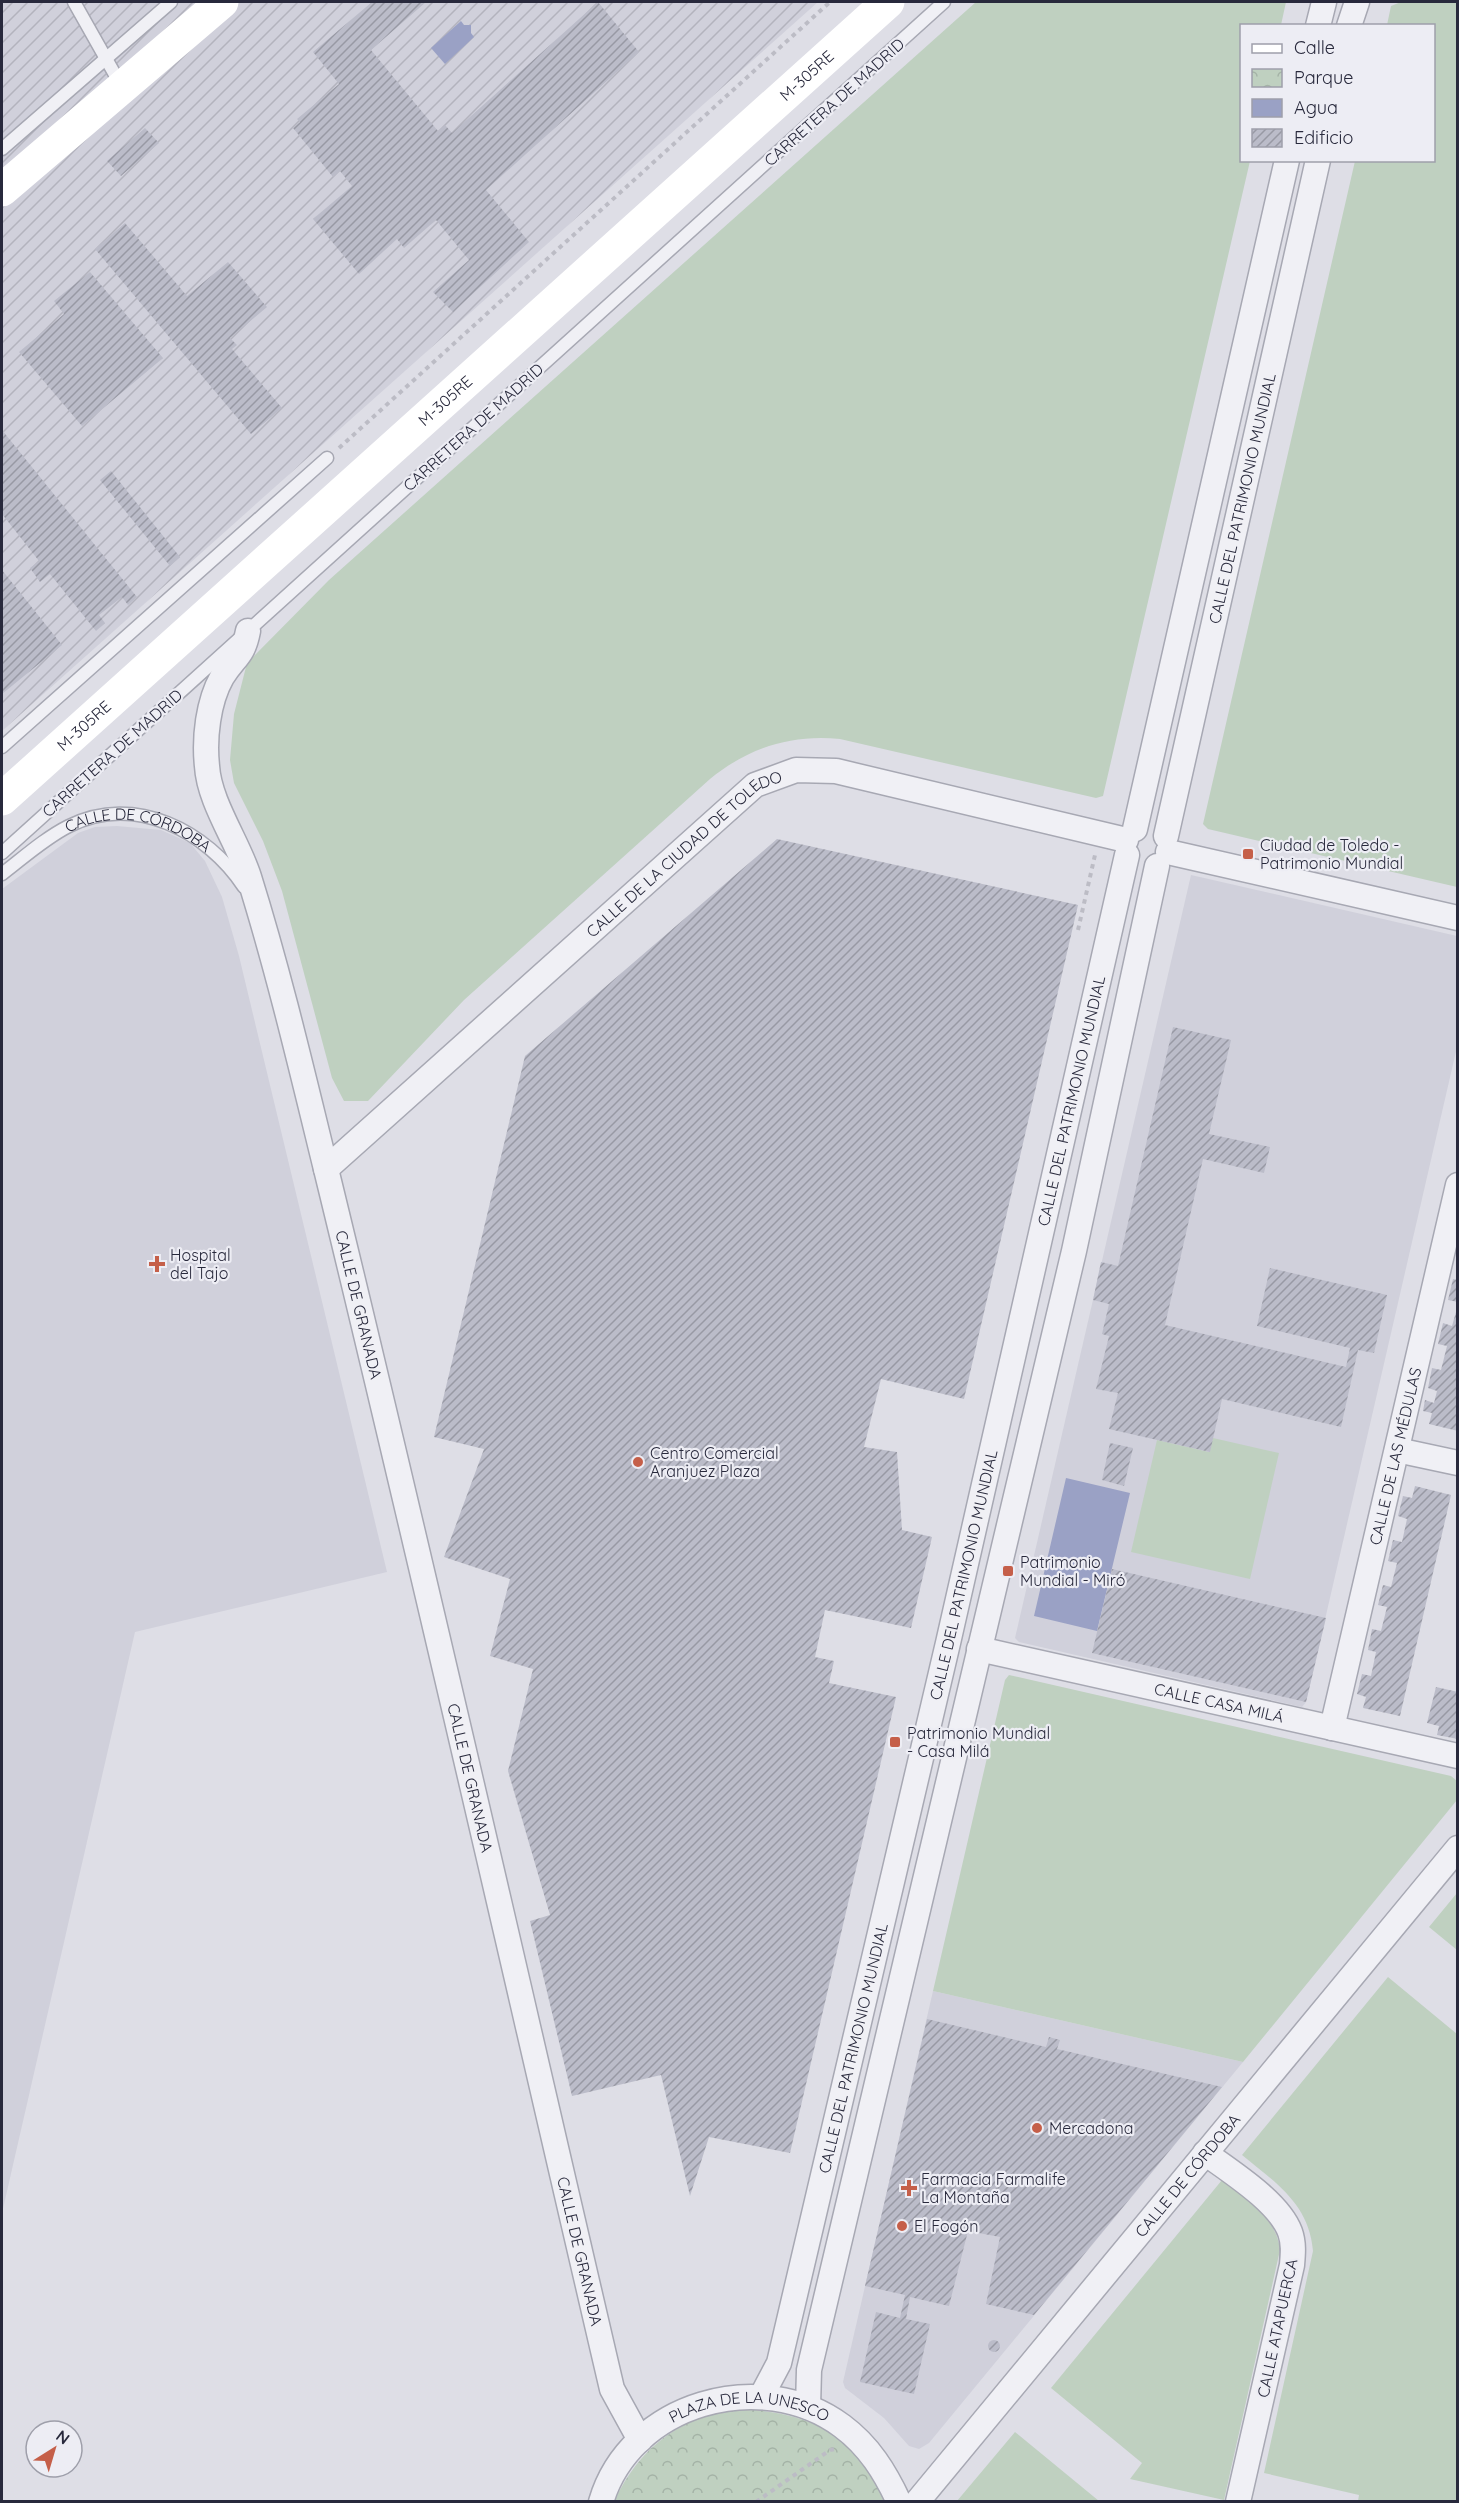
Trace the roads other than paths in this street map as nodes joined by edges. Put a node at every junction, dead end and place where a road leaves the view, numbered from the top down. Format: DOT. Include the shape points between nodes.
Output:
graph roads {
  1 [pos="74,2"];
  2 [pos="171,2"];
  3 [pos="222,2"];
  4 [pos="888,2"];
  5 [pos="944,2"];
  6 [pos="956,2"];
  7 [pos="1324,2"];
  8 [pos="1357,2"];
  9 [pos="1318,24"];
  10 [pos="1350,24"];
  11 [pos="892,49"];
  12 [pos="105,58"];
  13 [pos="122,87"];
  14 [pos="2,149"];
  15 [pos="1287,162"];
  16 [pos="1318,162"];
  17 [pos="2,190"];
  18 [pos="327,459"];
  19 [pos="248,631"];
  20 [pos="2,747"];
  21 [pos="2,799"];
  22 [pos="1129,841"];
  23 [pos="1164,852"];
  24 [pos="2,853"];
  25 [pos="2,874"];
  26 [pos="259,910"];
  27 [pos="1458,918"];
  28 [pos="326,1169"];
  29 [pos="1457,1188"];
  30 [pos="1396,1450"];
  31 [pos="1458,1464"];
  32 [pos="979,1649"];
  33 [pos="1332,1728"];
  34 [pos="1458,1756"];
  35 [pos="1458,1848"];
  36 [pos="1205,2153"];
  37 [pos="761,2397"];
  38 [pos="808,2407"];
  39 [pos="640,2440"];
  40 [pos="607,2495"];
  41 [pos="899,2502"];
  42 [pos="917,2502"];
  43 [pos="1238,2502"];
  1 -- 12 [label="lane"];
  2 -- 12 [label="lane"];
  3 -- 13 [label="main road"];
  4 -- 21 [label="main road, M-305RE"];
  5 -- 11 [label="lane, CARRETERA DE MADRID"];
  6 -- 11 [label="lane" via="903,46"];
  7 -- 9 [label="street"];
  8 -- 10 [label="street"];
  11 -- 19 [label="lane, CARRETERA DE MADRID"];
  12 -- 13 [label="lane"];
  12 -- 14 [label="lane"];
  13 -- 17 [label="main road"];
  15 -- 22 [label="street, CALLE DEL PATRIMONIO MUNDIAL"];
  16 -- 23 [label="street, CALLE DEL PATRIMONIO MUNDIAL"];
  18 -- 20 [label="lane"];
  19 -- 24 [label="lane, CARRETERA DE MADRID"];
  19 -- 26 [label="street, CALLE DE CÓRDOBA" via="245,649 217,689 206,764 208,779 243,859"];
  22 -- 23 [label="street" via="1149,825 1156,827"];
  22 -- 23 [label="street" via="1130,861 1143,868"];
  22 -- 28 [label="street, CALLE DE LA CIUDAD DE TOLEDO" via="836,771 796,770 755,785"];
  22 -- 37 [label="street, CALLE DEL PATRIMONIO MUNDIAL" via="779,2363"];
  23 -- 27 [label="street"];
  23 -- 32 [label="street, CALLE DEL PATRIMONIO MUNDIAL"];
  25 -- 26 [label="lane, CALLE DE CÓRDOBA" via="71,825 91,818 134,814 175,825 208,845 234,872"];
  26 -- 28 [label="street, CALLE DE CÓRDOBA"];
  28 -- 39 [label="street, CALLE DE GRANADA" via="612,2389"];
  29 -- 30 [label="street, CALLE DE LAS MÉDULAS"];
  30 -- 31 [label="street"];
  30 -- 33 [label="street, CALLE DE LAS MÉDULAS"];
  32 -- 33 [label="street, CALLE CASA MILÁ"];
  32 -- 38 [label="street, CALLE DEL PATRIMONIO MUNDIAL" via="809,2370"];
  33 -- 34 [label="street, CALLE CASA MILÁ"];
  35 -- 36 [label="street, CALLE DE CÓRDOBA"];
  36 -- 42 [label="street, CALLE DE CÓRDOBA"];
  36 -- 43 [label="street, CALLE ATAPUERCA" via="1271,2205 1290,2232 1293,2248"];
  37 -- 38 [label="street, PLAZA DE LA UNESCO"];
  37 -- 39 [label="street, PLAZA DE LA UNESCO" via="699,2403 666,2418"];
  38 -- 41 [label="street, PLAZA DE LA UNESCO" via="858,2439 889,2479"];
  39 -- 40 [label="street, PLAZA DE LA UNESCO" via="620,2460"];
}
